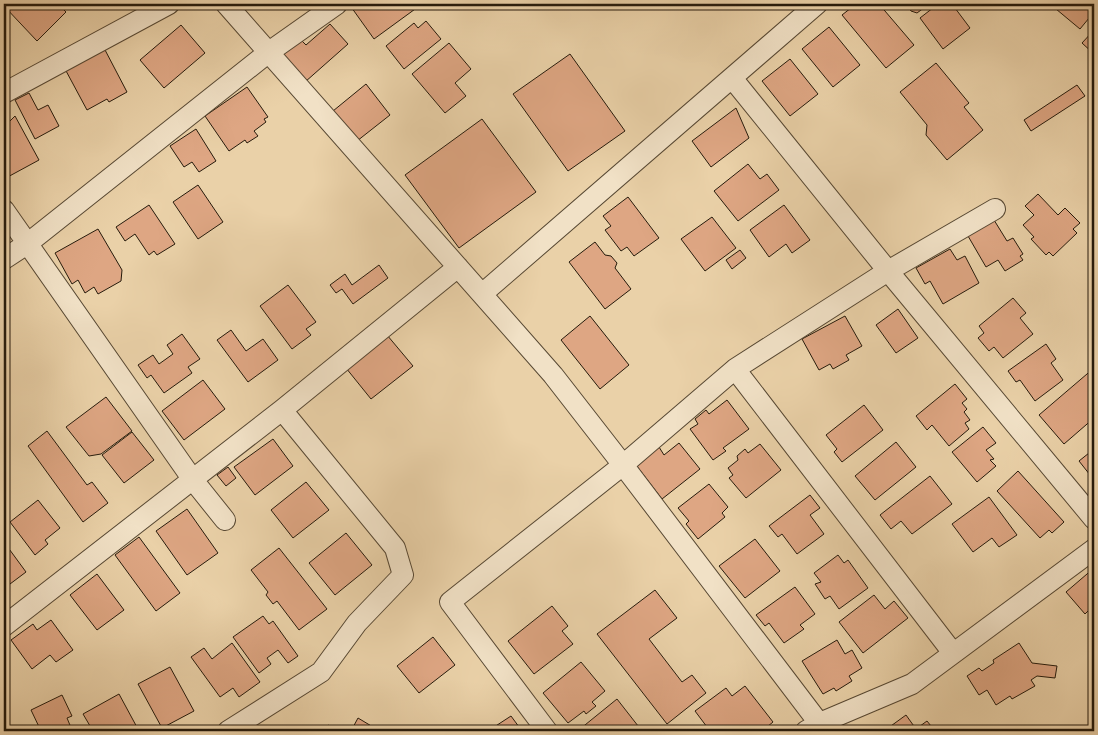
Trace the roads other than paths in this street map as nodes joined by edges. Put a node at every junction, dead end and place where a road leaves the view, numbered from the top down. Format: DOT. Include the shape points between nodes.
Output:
graph roads {
  1 [pos="169,4"];
  2 [pos="226,4"];
  3 [pos="337,4"];
  4 [pos="817,4"];
  5 [pos="269,52"];
  6 [pos="732,78"];
  7 [pos="4,93"];
  8 [pos="995,209"];
  9 [pos="4,210"];
  10 [pos="27,244"];
  11 [pos="4,259"];
  12 [pos="458,266"];
  13 [pos="888,271"];
  14 [pos="482,294"];
  15 [pos="735,370"];
  16 [pos="282,410"];
  17 [pos="623,465"];
  18 [pos="193,480"];
  19 [pos="1094,519"];
  20 [pos="224,520"];
  21 [pos="1094,549"];
  22 [pos="4,626"];
  23 [pos="953,653"];
  24 [pos="817,729"];
  25 [pos="228,731"];
  26 [pos="548,731"];
  1 -- 7 [label="street"];
  2 -- 5 [label="street"];
  3 -- 5 [label="street"];
  4 -- 6 [label="street"];
  5 -- 10 [label="street"];
  5 -- 12 [label="street"];
  6 -- 13 [label="street"];
  6 -- 14 [label="street"];
  8 -- 13 [label="street"];
  9 -- 10 [label="street"];
  10 -- 11 [label="street"];
  10 -- 18 [label="street"];
  12 -- 14 [label="street"];
  12 -- 16 [label="street"];
  13 -- 15 [label="street"];
  13 -- 19 [label="street"];
  14 -- 17 [label="street" via="553,375"];
  15 -- 17 [label="street"];
  15 -- 23 [label="street"];
  16 -- 18 [label="street"];
  16 -- 25 [label="street" via="395,548 403,575 357,623 321,672"];
  17 -- 24 [label="street"];
  17 -- 26 [label="street" via="450,602"];
  18 -- 20 [label="street"];
  18 -- 22 [label="street"];
  21 -- 23 [label="street"];
  23 -- 24 [label="street" via="912,684"];
}
